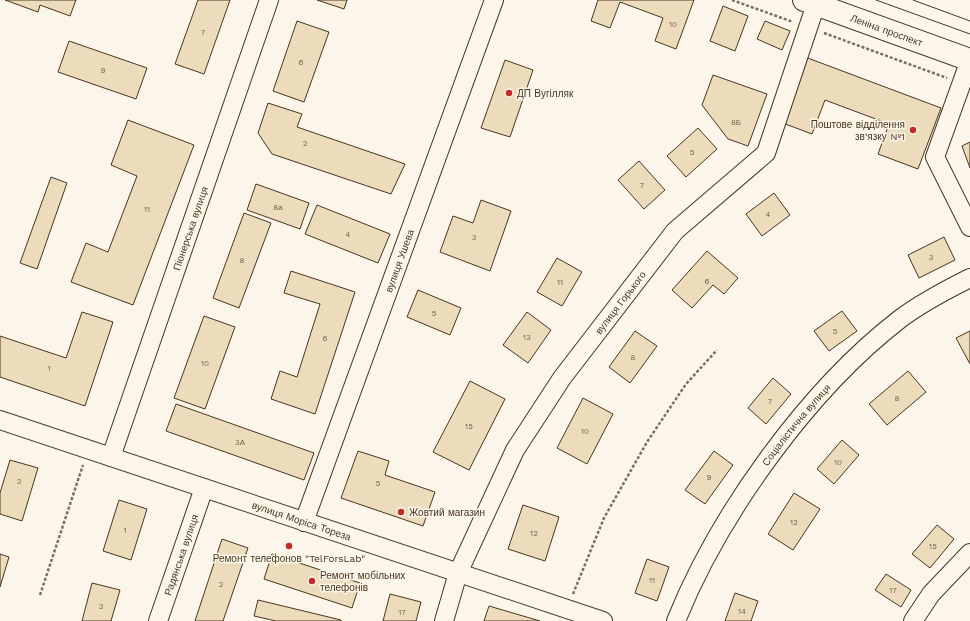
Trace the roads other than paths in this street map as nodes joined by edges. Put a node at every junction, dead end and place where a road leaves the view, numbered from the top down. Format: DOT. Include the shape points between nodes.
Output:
graph roads {
  1 [pos="269,0"];
  2 [pos="494,0"];
  3 [pos="810,2"];
  4 [pos="970,60"];
  5 [pos="970,228"];
  6 [pos="970,278"];
  7 [pos="0,420"];
  8 [pos="111,457"];
  9 [pos="204,488"];
  10 [pos="304,522"];
  11 [pos="970,553"];
  12 [pos="458,573"];
  13 [pos="158,621"];
  14 [pos="444,621"];
  15 [pos="603,621"];
  16 [pos="676,621"];
  17 [pos="913,621"];
  1 -- 8 [label="street, Піонерська вулиця"];
  2 -- 10 [label="street, вулиця Ушева"];
  3 -- 4 [label="main road, Леніна проспект"];
  3 -- 12 [label="street, вулиця Горького" via="808,27 766,153 675,231 562,378 515,450"];
  4 -- 5 [label="street" via="935,157"];
  6 -- 16 [label="street, Соціалістична вулиця" via="940,293 900,319 822,392 788,431 710,551"];
  7 -- 8 [label="street, вулиця Моріса Тореза"];
  8 -- 9 [label="street, вулиця Моріса Тореза"];
  9 -- 10 [label="street, вулиця Моріса Тореза"];
  9 -- 13 [label="street, Радянська вулиця"];
  10 -- 12 [label="street, вулиця Моріса Тореза"];
  11 -- 17 [label="street" via="930,594"];
  12 -- 14 [label="street, вулиця Горького"];
  12 -- 15 [label="street, вулиця Моріса Тореза"];
}
